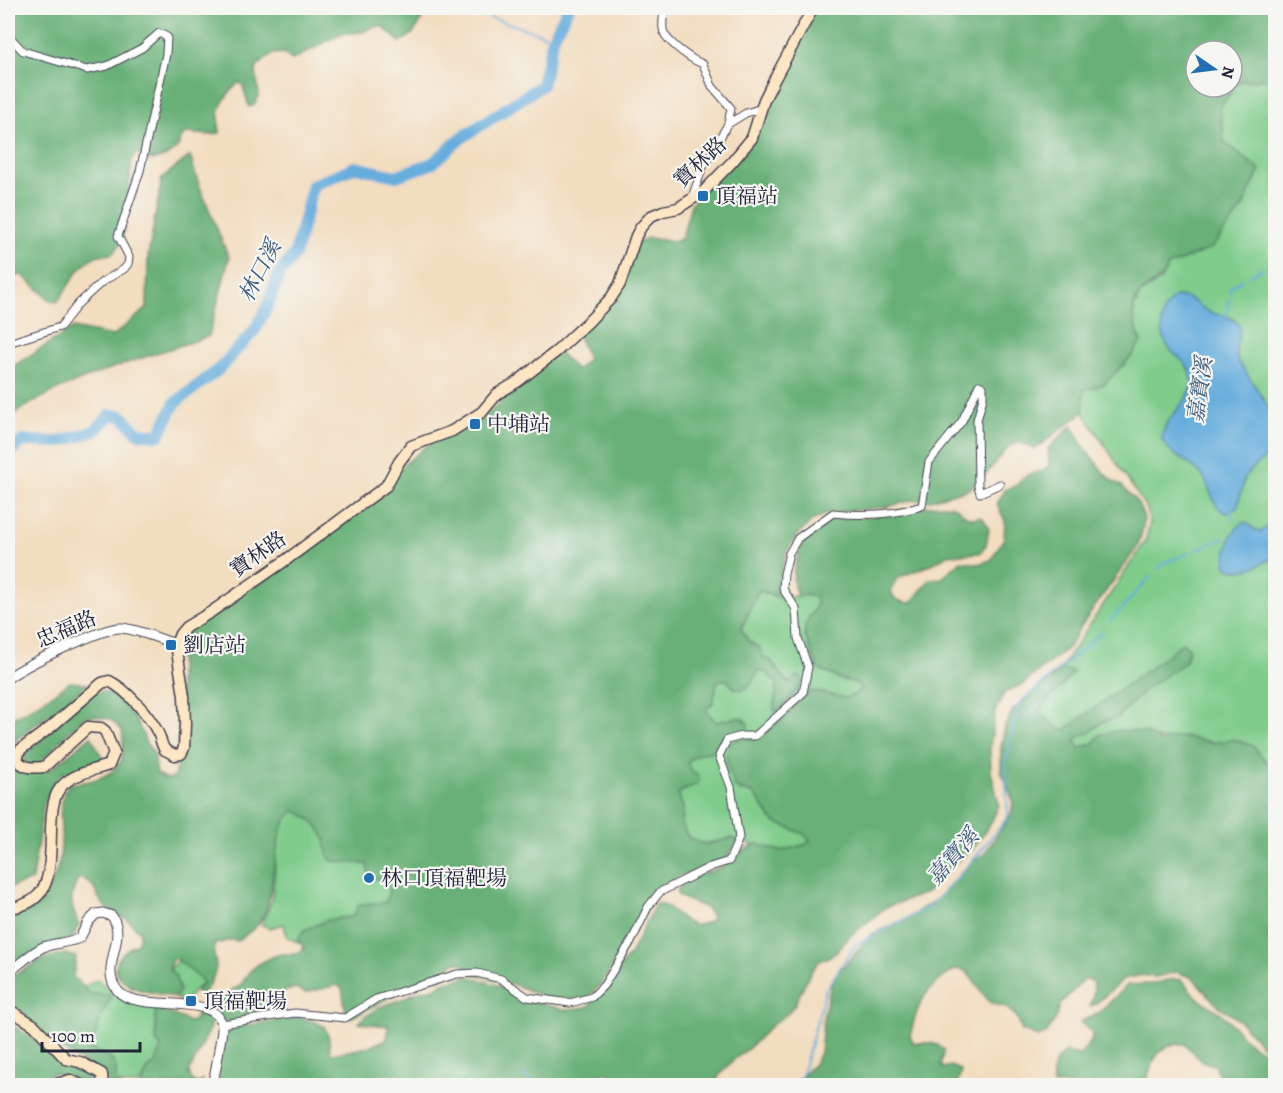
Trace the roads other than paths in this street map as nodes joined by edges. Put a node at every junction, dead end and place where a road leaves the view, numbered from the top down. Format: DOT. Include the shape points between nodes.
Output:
graph roads {
  1 [pos="666,8"];
  2 [pos="813,8"];
  3 [pos="8,35"];
  4 [pos="762,108"];
  5 [pos="728,124"];
  6 [pos="691,200"];
  7 [pos="8,343"];
  8 [pos="1000,484"];
  9 [pos="176,644"];
  10 [pos="8,678"];
  11 [pos="8,906"];
  12 [pos="8,972"];
  13 [pos="8,1009"];
  14 [pos="222,1024"];
  15 [pos="51,1086"];
  16 [pos="83,1086"];
  17 [pos="103,1086"];
  18 [pos="211,1086"];
  1 -- 5 [label="street" via="664,34 693,61 703,64 712,86 732,108"];
  2 -- 4 [label="main road, 寶林路"];
  3 -- 7 [label="street" via="23,51 87,70 107,66 142,48 159,33 167,37 140,171 118,236 129,257 128,264 79,303 60,327"];
  4 -- 5 [label="street"];
  4 -- 6 [label="main road, 寶林路" via="752,138 722,173"];
  5 -- 6 [label="street" via="703,167"];
  6 -- 9 [label="main road, 寶林路" via="651,216 641,227 616,291 573,338 497,394 474,418 411,446 386,486 186,627"];
  8 -- 14 [label="street" via="980,493 977,420 983,387 979,385 962,421 929,462 922,506 859,516 833,513 798,537 789,553 783,589 796,609 798,638 808,667 803,693 755,736 727,740 719,756 731,787 739,838 729,861 660,892 604,985 592,997 570,1003 527,997 501,980 477,973 457,974 376,999 345,1018 295,1013"];
  9 -- 10 [label="street, 忠福路" via="113,628 32,662"];
  9 -- 11 [label="main road" via="184,696 184,748 180,755 165,750 150,721 124,690 109,681 18,753 21,765 45,767 88,727 105,731 114,753 109,765 73,777 58,792 51,816 51,868 44,887 33,901 15,908"];
  12 -- 14 [label="street" via="45,946 80,938 88,922 103,913 112,916 118,931 110,976 118,993 135,1000 205,1009 219,1017"];
  13 -- 17 [label="main road" via="34,1025 66,1059 102,1074"];
  14 -- 18 [label="street"];
  15 -- 16 [label="main road" via="70,1080"];
}
